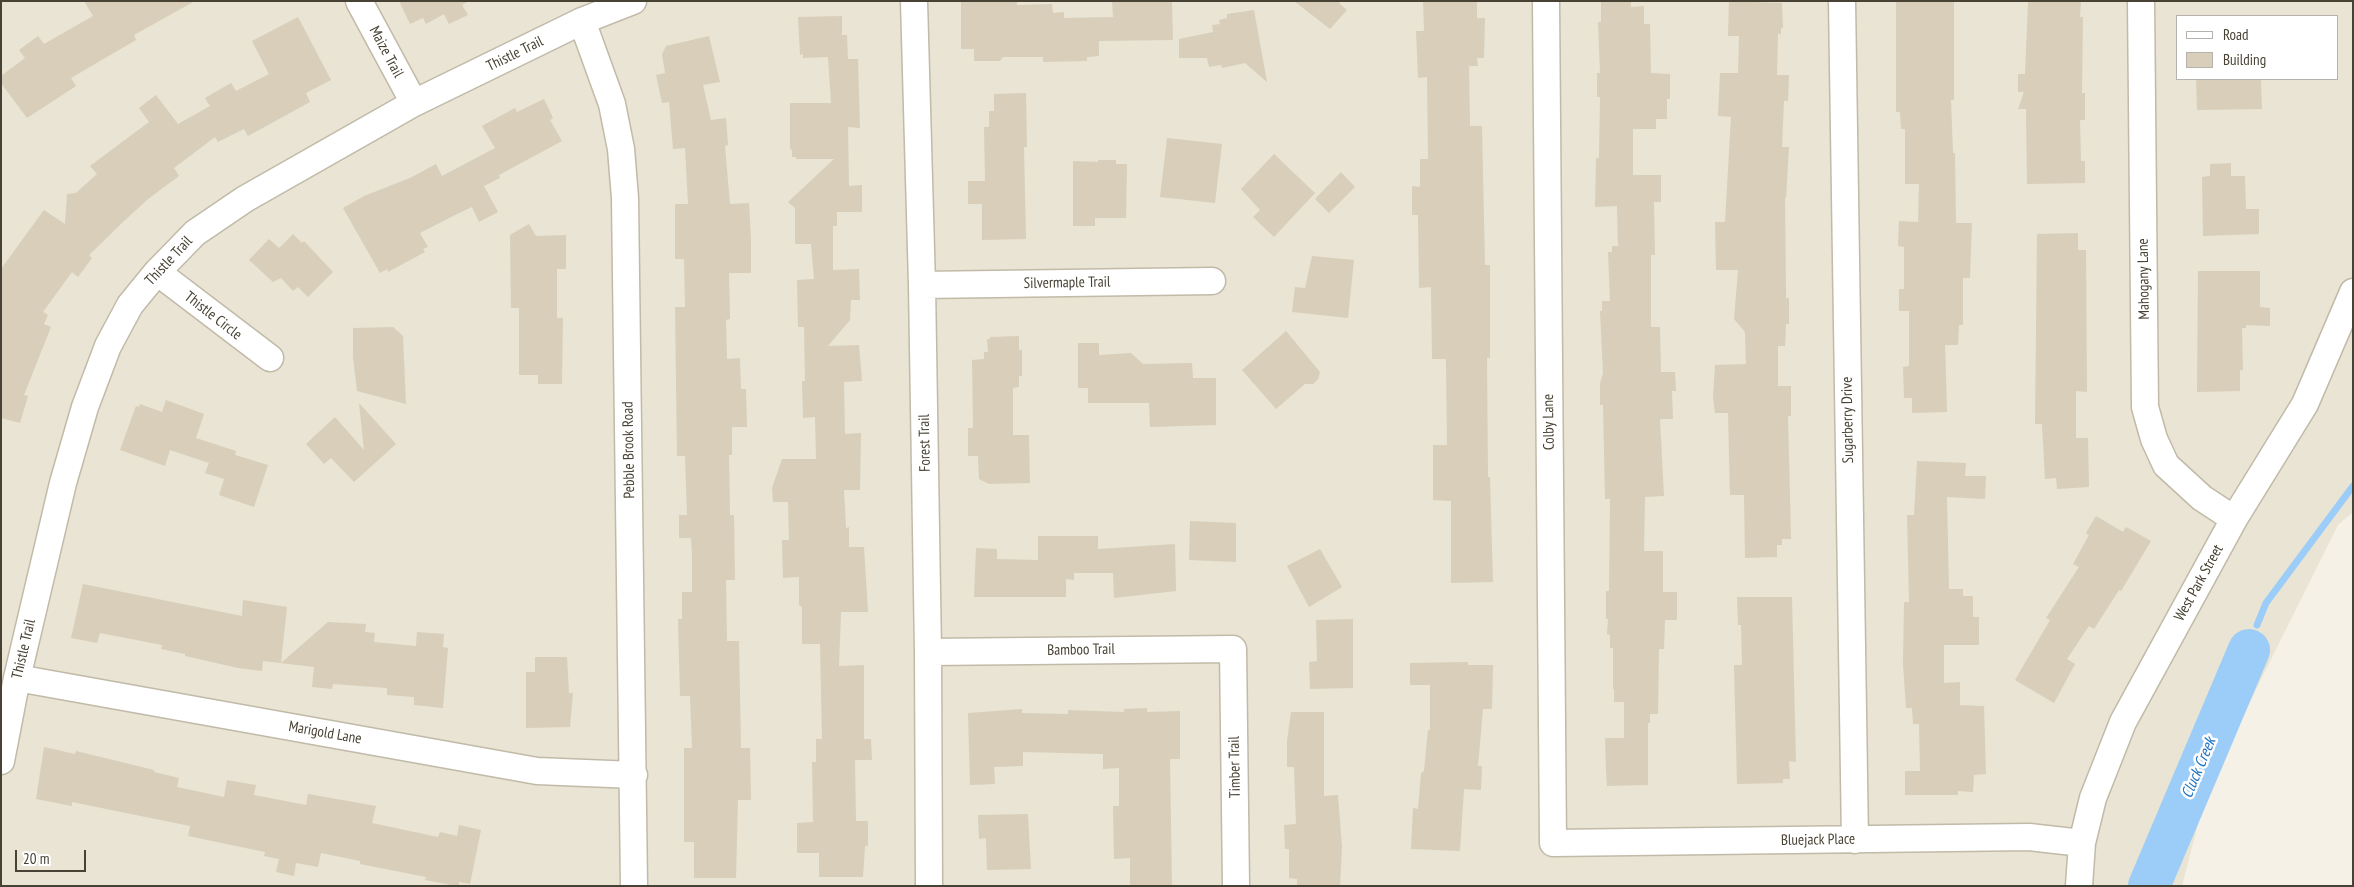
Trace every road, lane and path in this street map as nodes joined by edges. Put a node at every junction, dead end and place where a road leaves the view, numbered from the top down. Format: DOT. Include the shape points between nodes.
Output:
graph roads {
  1 [pos="358,1"];
  2 [pos="633,1"];
  3 [pos="914,1"];
  4 [pos="1546,1"];
  5 [pos="1842,1"];
  6 [pos="2141,1"];
  7 [pos="582,21"];
  8 [pos="414,103"];
  9 [pos="158,272"];
  10 [pos="1212,281"];
  11 [pos="922,285"];
  12 [pos="2353,292"];
  13 [pos="270,358"];
  14 [pos="2234,518"];
  15 [pos="1234,649"];
  16 [pos="928,652"];
  17 [pos="17,678"];
  18 [pos="1,761"];
  19 [pos="634,775"];
  20 [pos="1855,840"];
  21 [pos="1553,843"];
  22 [pos="2082,843"];
  23 [pos="634,886"];
  24 [pos="929,886"];
  25 [pos="1236,886"];
  26 [pos="2079,886"];
  1 -- 8 [label="street, Maize Trail"];
  2 -- 7 [label="street, Thistle Trail"];
  3 -- 11 [label="street, Forest Trail"];
  4 -- 21 [label="street, Colby Lane"];
  5 -- 20 [label="street, Sugarberry Drive"];
  6 -- 14 [label="street, Mahogany Lane" via="2145,408 2166,466 2202,498"];
  7 -- 8 [label="street, Thistle Trail"];
  7 -- 19 [label="street, Pebble Brook Road" via="612,104 622,149"];
  8 -- 9 [label="street, Thistle Trail" via="245,199 195,233"];
  9 -- 13 [label="street, Thistle Circle"];
  9 -- 17 [label="street, Thistle Trail" via="130,305 108,346 85,406 63,483"];
  10 -- 11 [label="street, Silvermaple Trail"];
  11 -- 16 [label="street, Forest Trail"];
  12 -- 14 [label="street, West Park Street" via="2306,404"];
  14 -- 22 [label="street, West Park Street" via="2123,722 2093,798"];
  15 -- 16 [label="street, Bamboo Trail"];
  15 -- 25 [label="street, Timber Trail"];
  16 -- 24 [label="street, Forest Trail"];
  17 -- 18 [label="street, Thistle Trail"];
  17 -- 19 [label="street, Marigold Lane" via="537,771"];
  19 -- 23 [label="street, Pebble Brook Road"];
  20 -- 21 [label="street, Bluejack Place"];
  20 -- 22 [label="street, Bluejack Place" via="2029,837"];
  22 -- 26 [label="street, West Park Street"];
}
